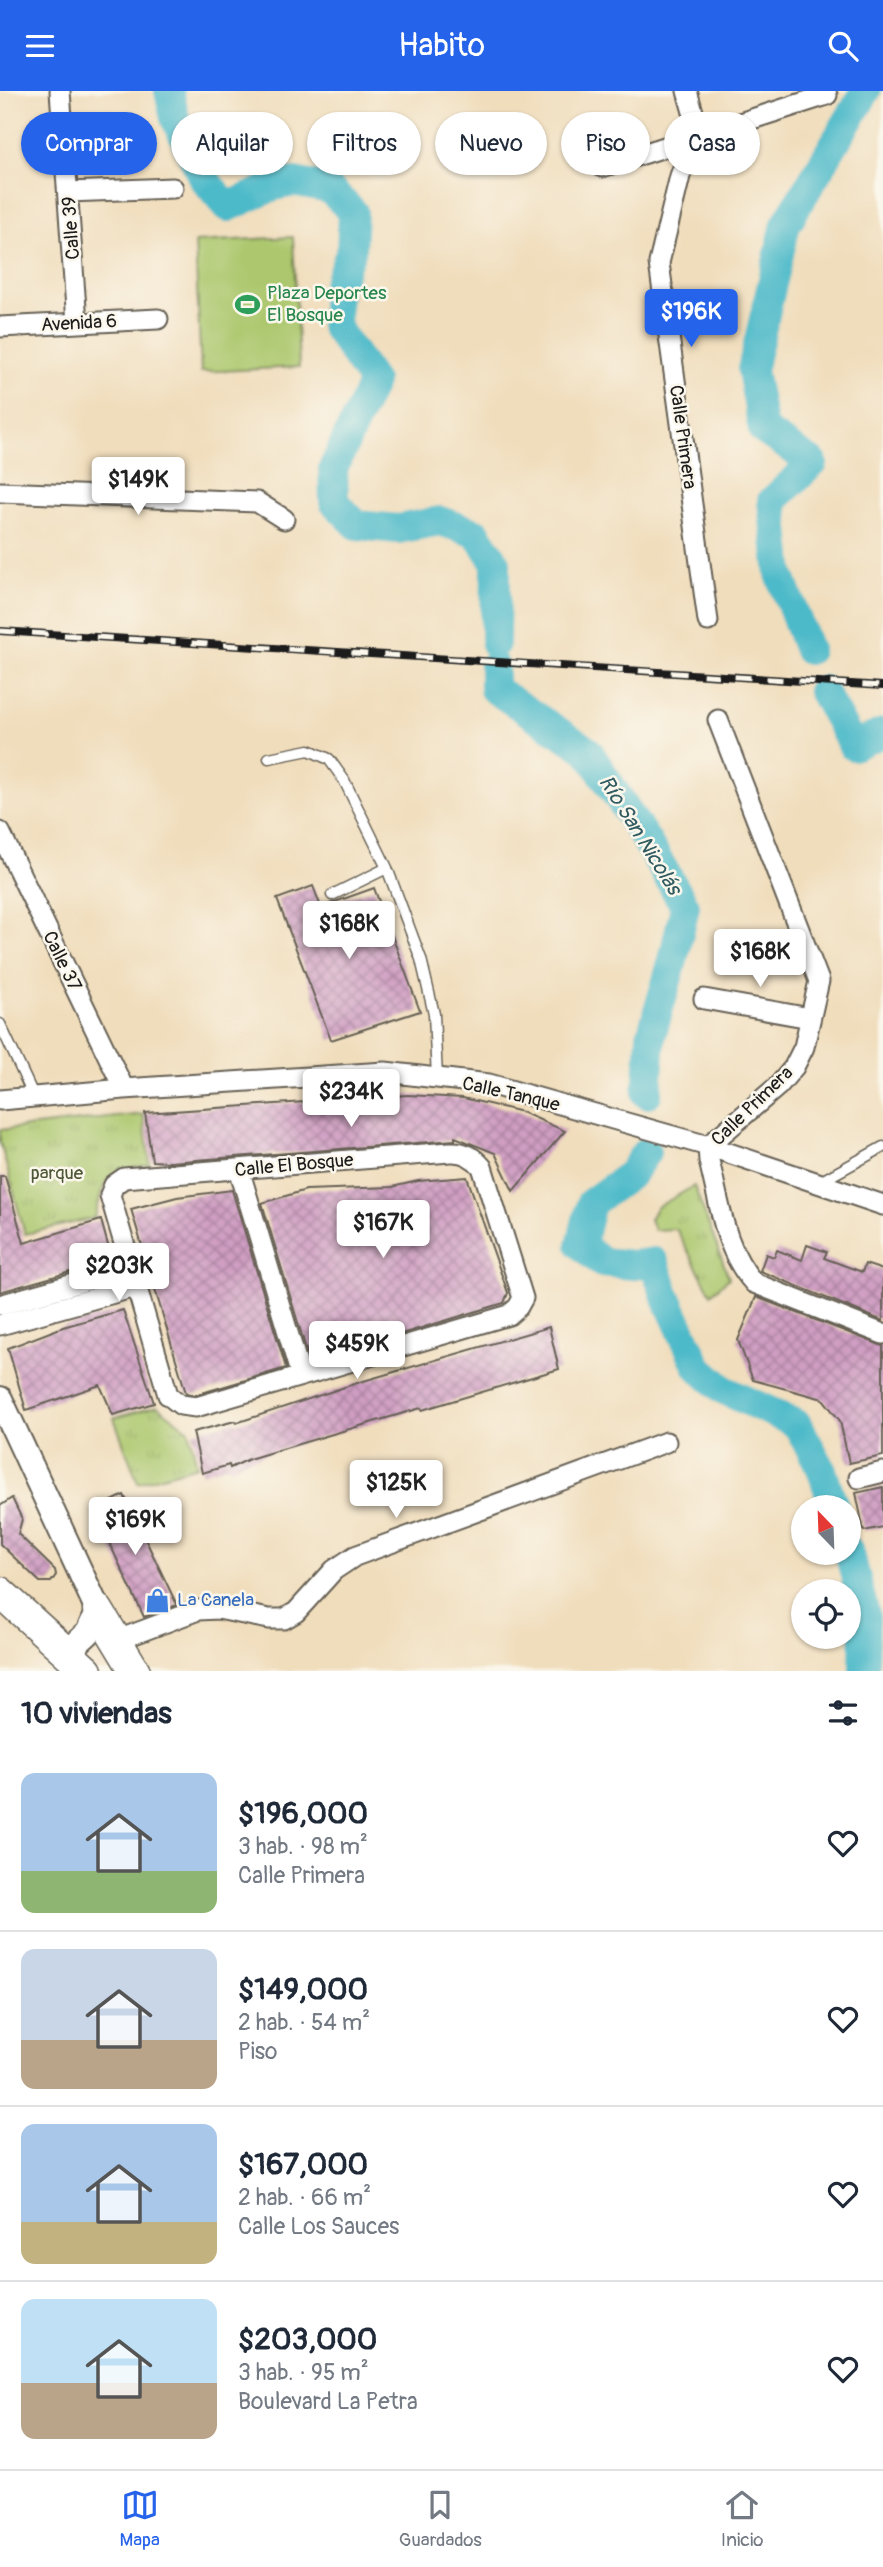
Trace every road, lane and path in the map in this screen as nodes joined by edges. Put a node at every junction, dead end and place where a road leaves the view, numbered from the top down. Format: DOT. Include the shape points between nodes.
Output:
graph roads {
  1 [pos="60,91"];
  2 [pos="687,91"];
  3 [pos="827,95"];
  4 [pos="693,112"];
  5 [pos="760,116"];
  6 [pos="680,175"];
  7 [pos="173,188"];
  8 [pos="68,192"];
  9 [pos="158,319"];
  10 [pos="77,322"];
  11 [pos="0,327"];
  12 [pos="0,492"];
  13 [pos="284,519"];
  14 [pos="708,621"];
  15 [pos="718,720"];
  16 [pos="269,758"];
  17 [pos="0,832"];
  18 [pos="387,868"];
  19 [pos="332,895"];
  20 [pos="704,999"];
  21 [pos="810,1018"];
  22 [pos="0,1024"];
  23 [pos="437,1078"];
  24 [pos="124,1089"];
  25 [pos="34,1097"];
  26 [pos="0,1100"];
  27 [pos="708,1146"];
  28 [pos="883,1147"];
  29 [pos="239,1170"];
  30 [pos="818,1183"];
  31 [pos="883,1205"];
  32 [pos="130,1268"];
  33 [pos="135,1287"];
  34 [pos="0,1305"];
  35 [pos="0,1325"];
  36 [pos="883,1335"];
  37 [pos="301,1376"];
  38 [pos="0,1399"];
  39 [pos="666,1442"];
  40 [pos="883,1472"];
  41 [pos="859,1478"];
  42 [pos="0,1592"];
  43 [pos="98,1610"];
  44 [pos="118,1640"];
  45 [pos="77,1662"];
  46 [pos="135,1671"];
  1 -- 8 [label="street, Calle 39"];
  2 -- 4 [label="street, Calle Primera"];
  3 -- 5 [label="street"];
  6 -- 14 [label="street, Calle Primera" via="659,263"];
  7 -- 8 [label="street"];
  8 -- 10 [label="street, Calle 39"];
  9 -- 10 [label="street, Avenida 6"];
  10 -- 11 [label="street, Avenida 6"];
  12 -- 13 [label="street" via="257,502"];
  15 -- 21 [label="street, Calle Primera" via="819,981"];
  16 -- 18 [label="lane" via="309,750 329,759"];
  17 -- 24 [label="street, Calle 37"];
  18 -- 19 [label="lane"];
  18 -- 23 [label="lane" via="421,958 434,1014"];
  20 -- 21 [label="street"];
  21 -- 27 [label="street, Calle Primera" via="794,1067"];
  22 -- 25 [label="lane"];
  23 -- 24 [label="street, Calle Tanque" via="385,1072"];
  23 -- 27 [label="street, Calle Tanque" via="489,1084"];
  24 -- 25 [label="street, Calle Tanque"];
  25 -- 26 [label="street, Calle Tanque"];
  27 -- 30 [label="street, Calle Tanque"];
  27 -- 36 [label="street, Calle Primera" via="732,1251 754,1283"];
  28 -- 30 [label="lane"];
  29 -- 32 [label="street, Calle El Bosque" via="124,1178 114,1185 110,1195"];
  29 -- 37 [label="street"];
  29 -- 37 [label="street, Calle El Bosque" via="457,1151 475,1158 482,1167 523,1298 509,1315"];
  30 -- 31 [label="street, Calle Tanque"];
  32 -- 33 [label="street"];
  32 -- 34 [label="street"];
  33 -- 35 [label="street"];
  33 -- 37 [label="street" via="168,1395 181,1405 196,1407"];
  38 -- 43 [label="street"];
  39 -- 44 [label="street" via="355,1556 284,1619 198,1610"];
  40 -- 41 [label="street"];
  42 -- 45 [label="main road"];
  43 -- 44 [label="main road"];
  43 -- 45 [label="street"];
  44 -- 46 [label="main road"];
}
